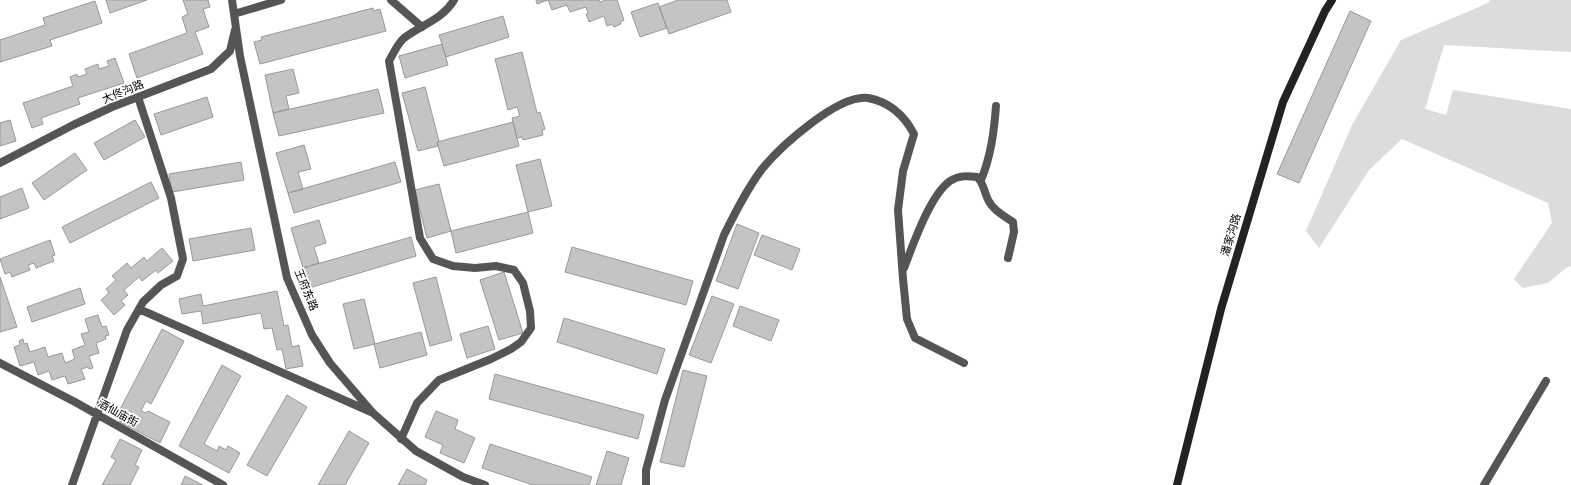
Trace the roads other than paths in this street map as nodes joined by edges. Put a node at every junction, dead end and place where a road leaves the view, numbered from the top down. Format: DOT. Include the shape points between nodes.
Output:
graph roads {
  1 [pos="232,0"];
  2 [pos="281,0"];
  3 [pos="391,0"];
  4 [pos="454,0"];
  5 [pos="1332,0"];
  6 [pos="234,14"];
  7 [pos="422,27"];
  8 [pos="236,28"];
  9 [pos="138,97"];
  10 [pos="996,106"];
  11 [pos="0,163"];
  12 [pos="981,180"];
  13 [pos="1008,258"];
  14 [pos="902,272"];
  15 [pos="139,309"];
  16 [pos="0,362"];
  17 [pos="964,363"];
  18 [pos="1546,381"];
  19 [pos="373,413"];
  20 [pos="98,414"];
  21 [pos="401,439"];
  22 [pos="72,485"];
  23 [pos="223,485"];
  24 [pos="485,485"];
  25 [pos="646,485"];
  26 [pos="1177,485"];
  27 [pos="1484,485"];
  1 -- 6 [label="street, 王府东路"];
  2 -- 6 [label="street"];
  3 -- 7 [label="street"];
  4 -- 7 [label="street" via="440,15"];
  5 -- 26 [label="street, 潘家沟路" via="1283,102 1221,309"];
  6 -- 8 [label="street, 王府东路"];
  7 -- 21 [label="street" via="403,39 389,62 420,238 433,259 453,266 496,266 514,270 523,283 531,328 521,342 511,349 439,380 417,403"];
  8 -- 9 [label="street, 大佟沟路" via="230,51 211,70"];
  8 -- 19 [label="street, 王府东路" via="287,278 312,335 326,358"];
  9 -- 11 [label="street, 大佟沟路" via="73,125"];
  9 -- 15 [label="street" via="171,198 183,259 177,276 161,285"];
  10 -- 12 [label="street" via="993,139"];
  12 -- 13 [label="street" via="990,205 1013,222 1014,232"];
  12 -- 14 [label="street" via="978,177 963,176 951,180 941,189"];
  14 -- 17 [label="street" via="907,319 915,338"];
  14 -- 25 [label="street" via="898,210 903,171 914,134 908,123 888,104 867,98 848,102 816,119 781,147 761,170 736,212 724,235 665,400 646,470"];
  15 -- 19 [label="street"];
  15 -- 20 [label="street" via="127,330"];
  16 -- 20 [label="street, 酒仙庙街"];
  18 -- 27 [label="street"];
  19 -- 21 [label="street, 王府东路"];
  20 -- 22 [label="street"];
  20 -- 23 [label="street, 酒仙庙街"];
  21 -- 24 [label="street, 王府东路" via="416,451 463,477"];
}
